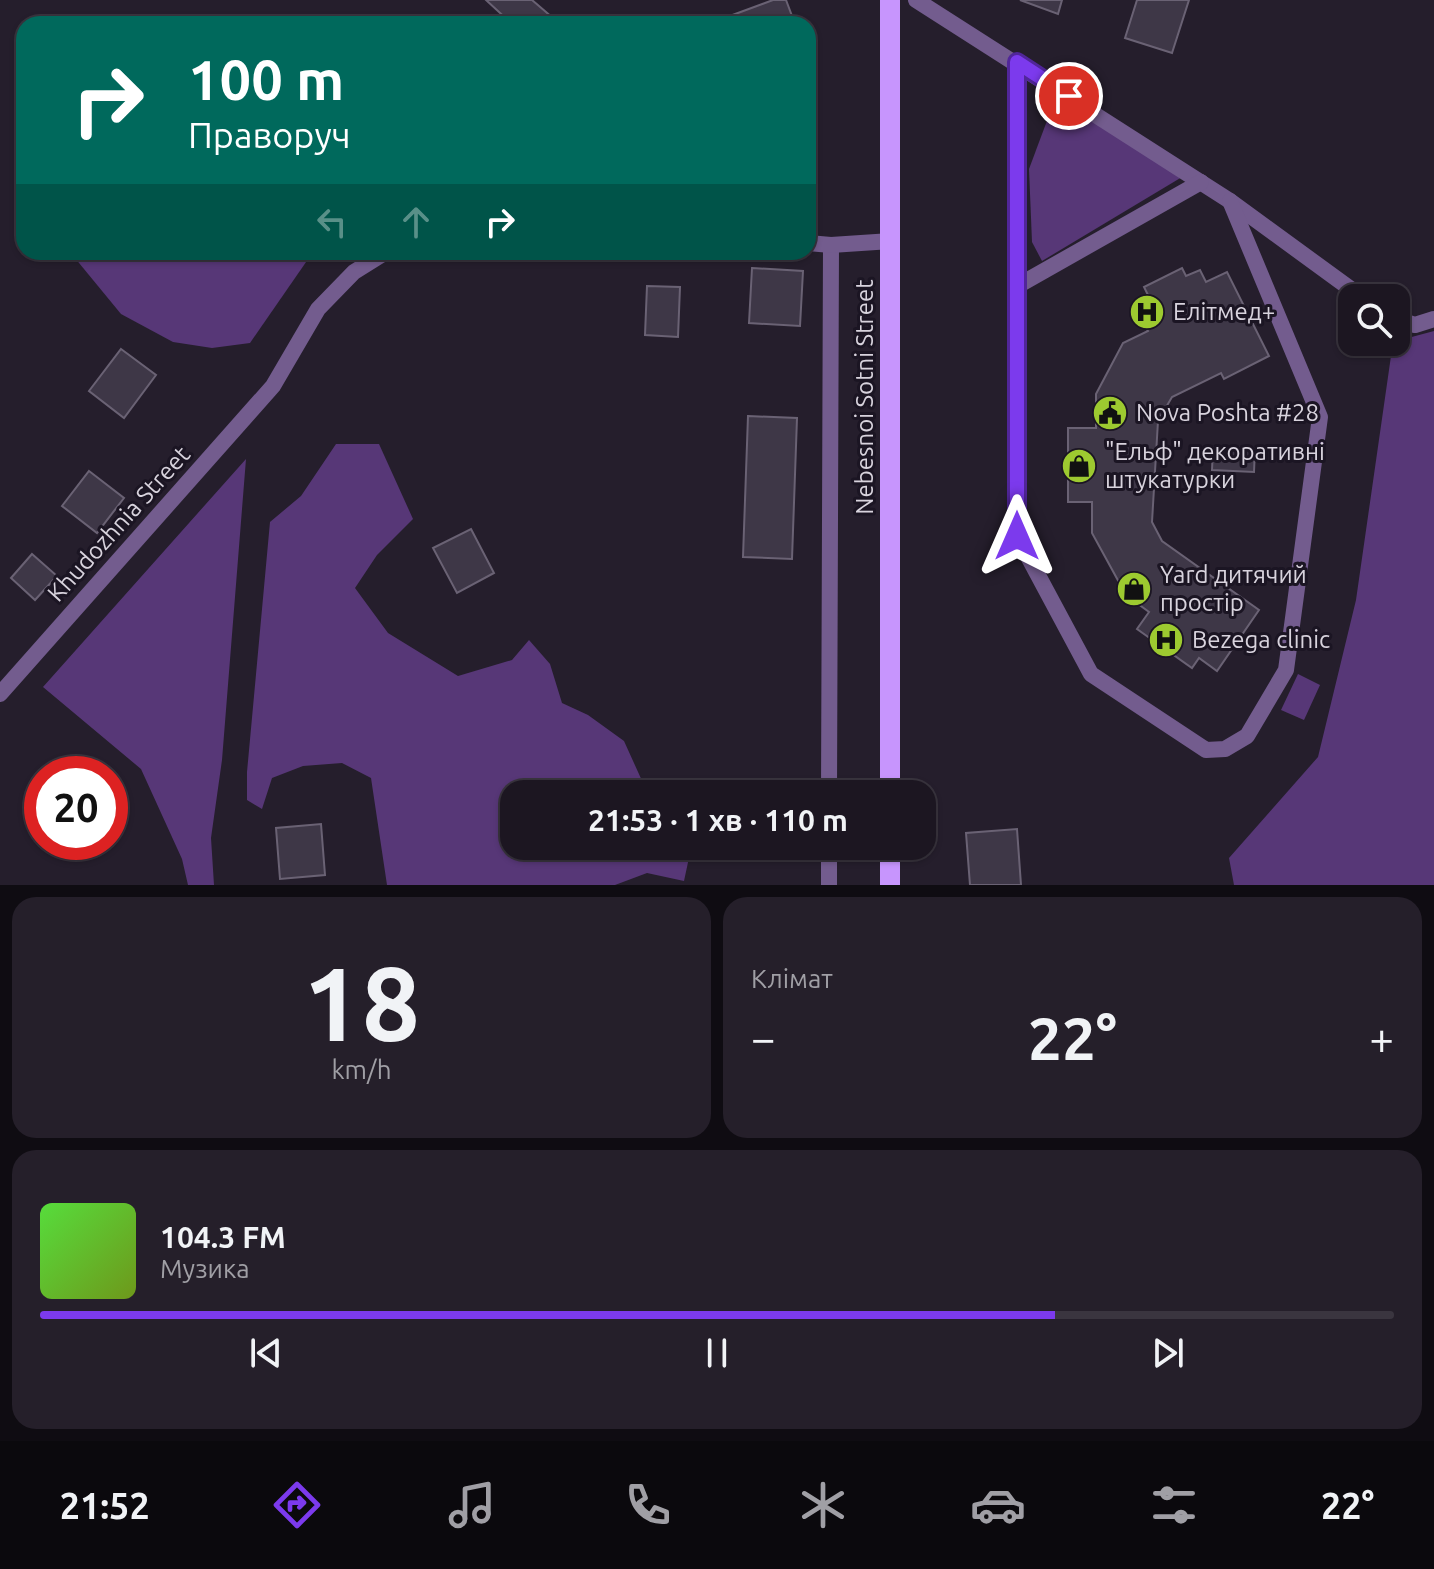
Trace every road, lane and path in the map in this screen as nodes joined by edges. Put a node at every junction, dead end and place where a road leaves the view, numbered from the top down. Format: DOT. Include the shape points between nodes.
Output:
graph roads {
  1 [pos="890,0"];
  2 [pos="916,0"];
  3 [pos="1017,62"];
  4 [pos="1201,182"];
  5 [pos="1230,201"];
  6 [pos="891,241"];
  7 [pos="816,244"];
  8 [pos="831,245"];
  9 [pos="373,260"];
  10 [pos="1344,284"];
  11 [pos="1019,285"];
  12 [pos="1434,319"];
  13 [pos="1410,323"];
  14 [pos="0,694"];
  15 [pos="829,780"];
  16 [pos="890,780"];
  17 [pos="829,860"];
  18 [pos="890,860"];
  19 [pos="829,885"];
  20 [pos="890,885"];
  1 -- 6 [label="main road, Nebesnoi Sotni Street"];
  2 -- 3 [label="street"];
  3 -- 4 [label="street"];
  3 -- 11 [label="street"];
  4 -- 5 [label="street"];
  4 -- 11 [label="street"];
  5 -- 10 [label="street"];
  5 -- 11 [label="street" via="1320,417 1286,670 1247,736 1225,749 1206,750 1091,674 1017,536"];
  6 -- 8 [label="street"];
  6 -- 16 [label="main road, Nebesnoi Sotni Street"];
  7 -- 8 [label="street"];
  8 -- 15 [label="street"];
  9 -- 14 [label="street, Khudozhnia Street" via="318,309 273,386"];
  12 -- 13 [label="street"];
  17 -- 19 [label="street"];
  18 -- 20 [label="main road"];
}
